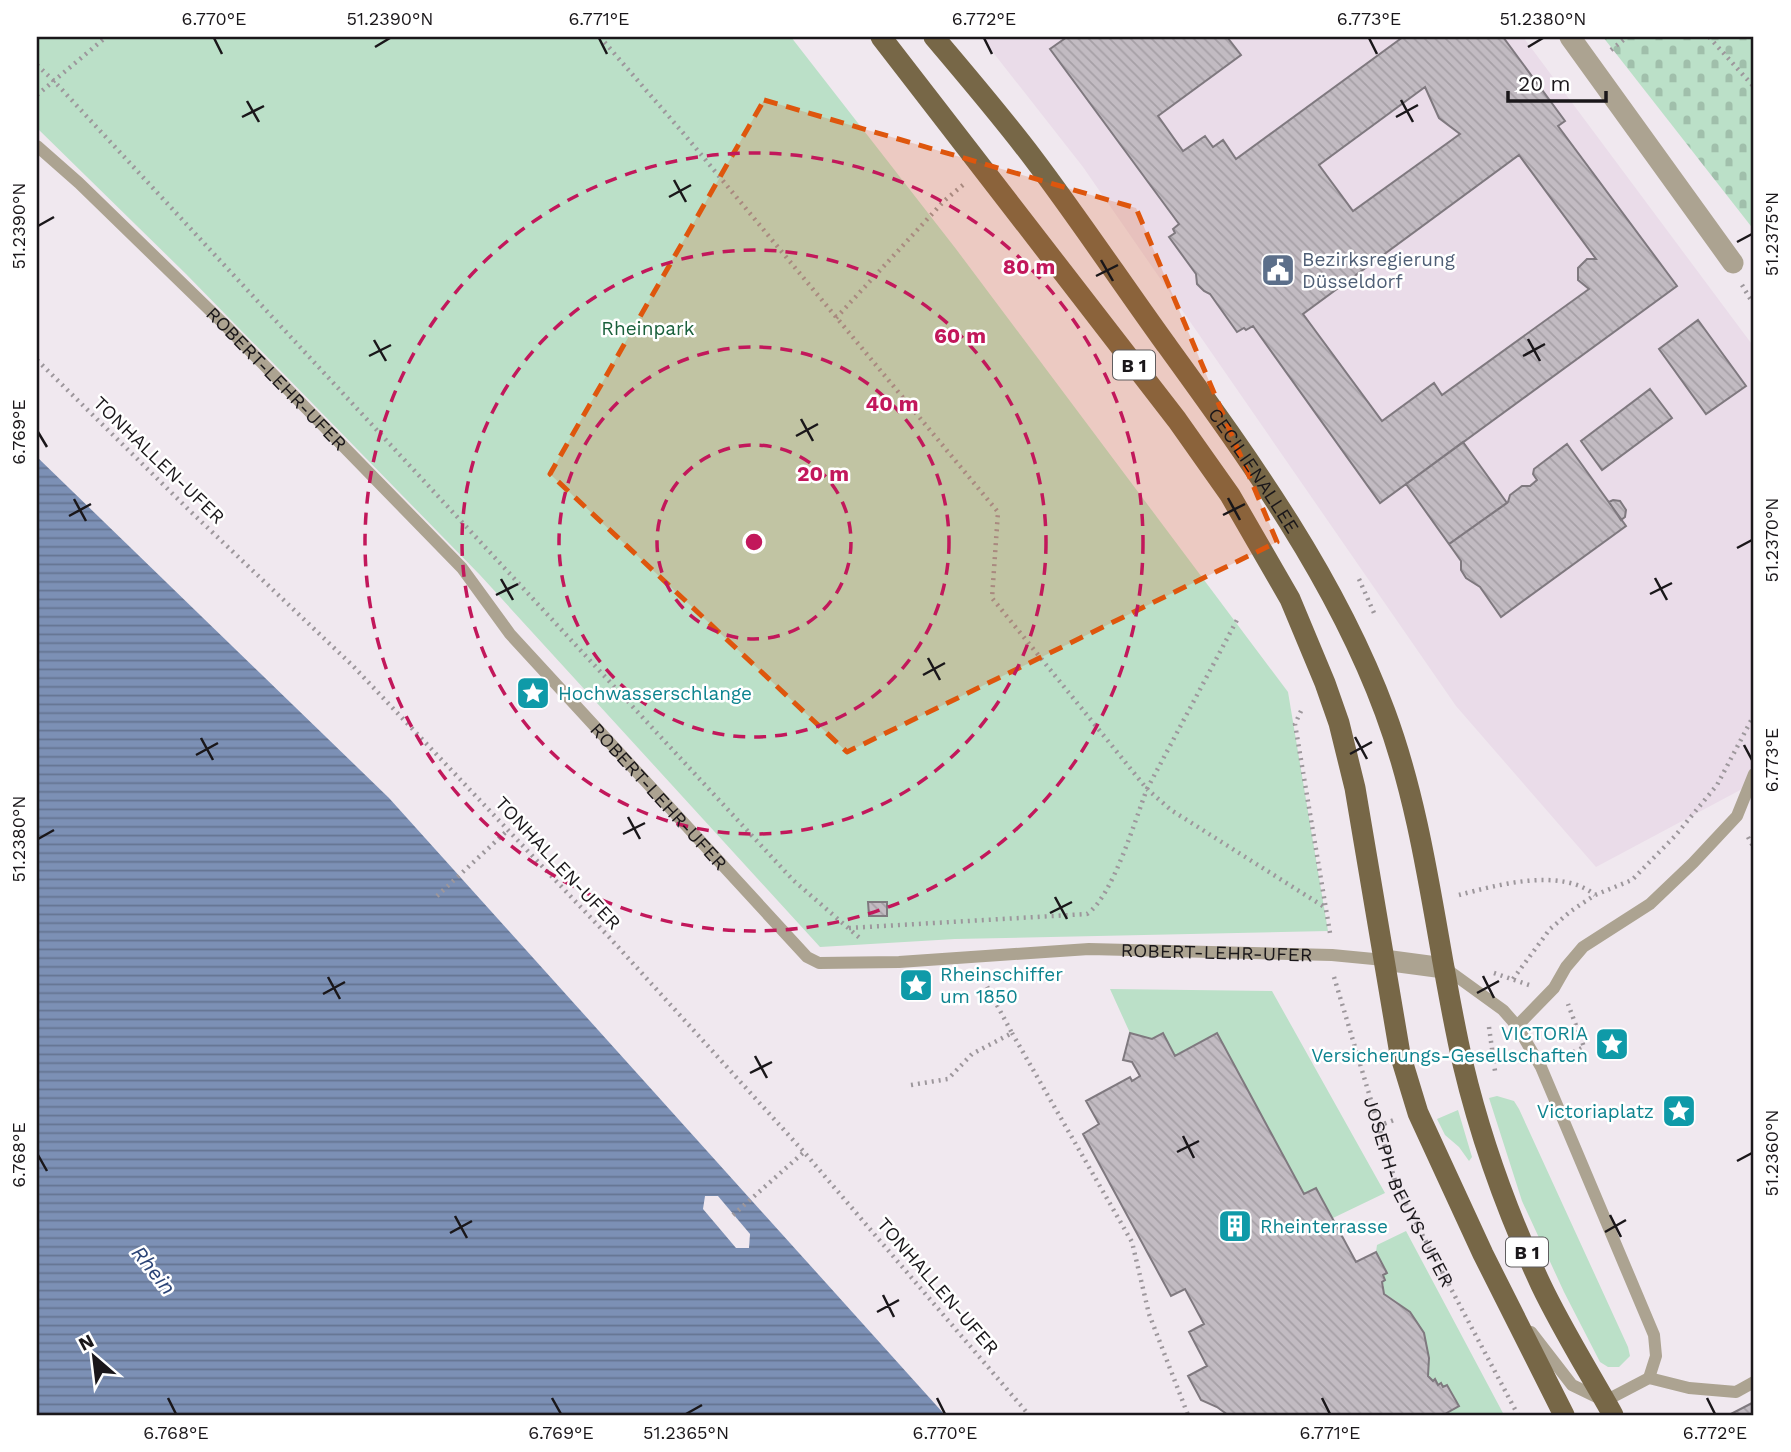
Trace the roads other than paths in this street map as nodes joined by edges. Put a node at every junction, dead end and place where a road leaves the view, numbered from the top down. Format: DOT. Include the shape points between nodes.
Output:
graph roads {
  1 [pos="881,37"];
  2 [pos="934,37"];
  3 [pos="1570,37"];
  4 [pos="37,146"];
  5 [pos="1733,264"];
  6 [pos="1754,774"];
  7 [pos="1384,960"];
  8 [pos="1444,968"];
  9 [pos="1517,1026"];
  10 [pos="1509,1304"];
  11 [pos="1648,1378"];
  12 [pos="1754,1382"];
  13 [pos="1609,1408"];
  14 [pos="1564,1415"];
  1 -- 7 [label="main road, CECILIENALLEE / B 1" via="1177,420 1265,552 1311,645 1339,723 1355,788"];
  2 -- 8 [label="main road, CECILIENALLEE / B 1" via="1035,160 1212,409 1327,585 1364,659 1402,766"];
  3 -- 5 [label="street"];
  4 -- 7 [label="lane, ROBERT-LEHR-UFER" via="225,325 462,568 510,634 807,957 819,963 899,961 1089,949"];
  6 -- 9 [label="lane" via="1737,816 1693,863 1650,904 1583,947"];
  7 -- 8 [label="street, ROBERT-LEHR-UFER"];
  7 -- 10 [label="main road, JOSEPH-BEUYS-UFER / B 1" via="1400,1054 1418,1113"];
  8 -- 9 [label="lane" via="1503,1010"];
  8 -- 13 [label="main road, B 1" via="1468,1082 1498,1183 1543,1289"];
  9 -- 11 [label="lane" via="1541,1068 1644,1306 1656,1356"];
  10 -- 13 [label="lane" via="1572,1385"];
  10 -- 14 [label="main road, JOSEPH-BEUYS-UFER / B 1"];
  11 -- 12 [label="lane" via="1736,1392"];
  11 -- 13 [label="lane"];
}
